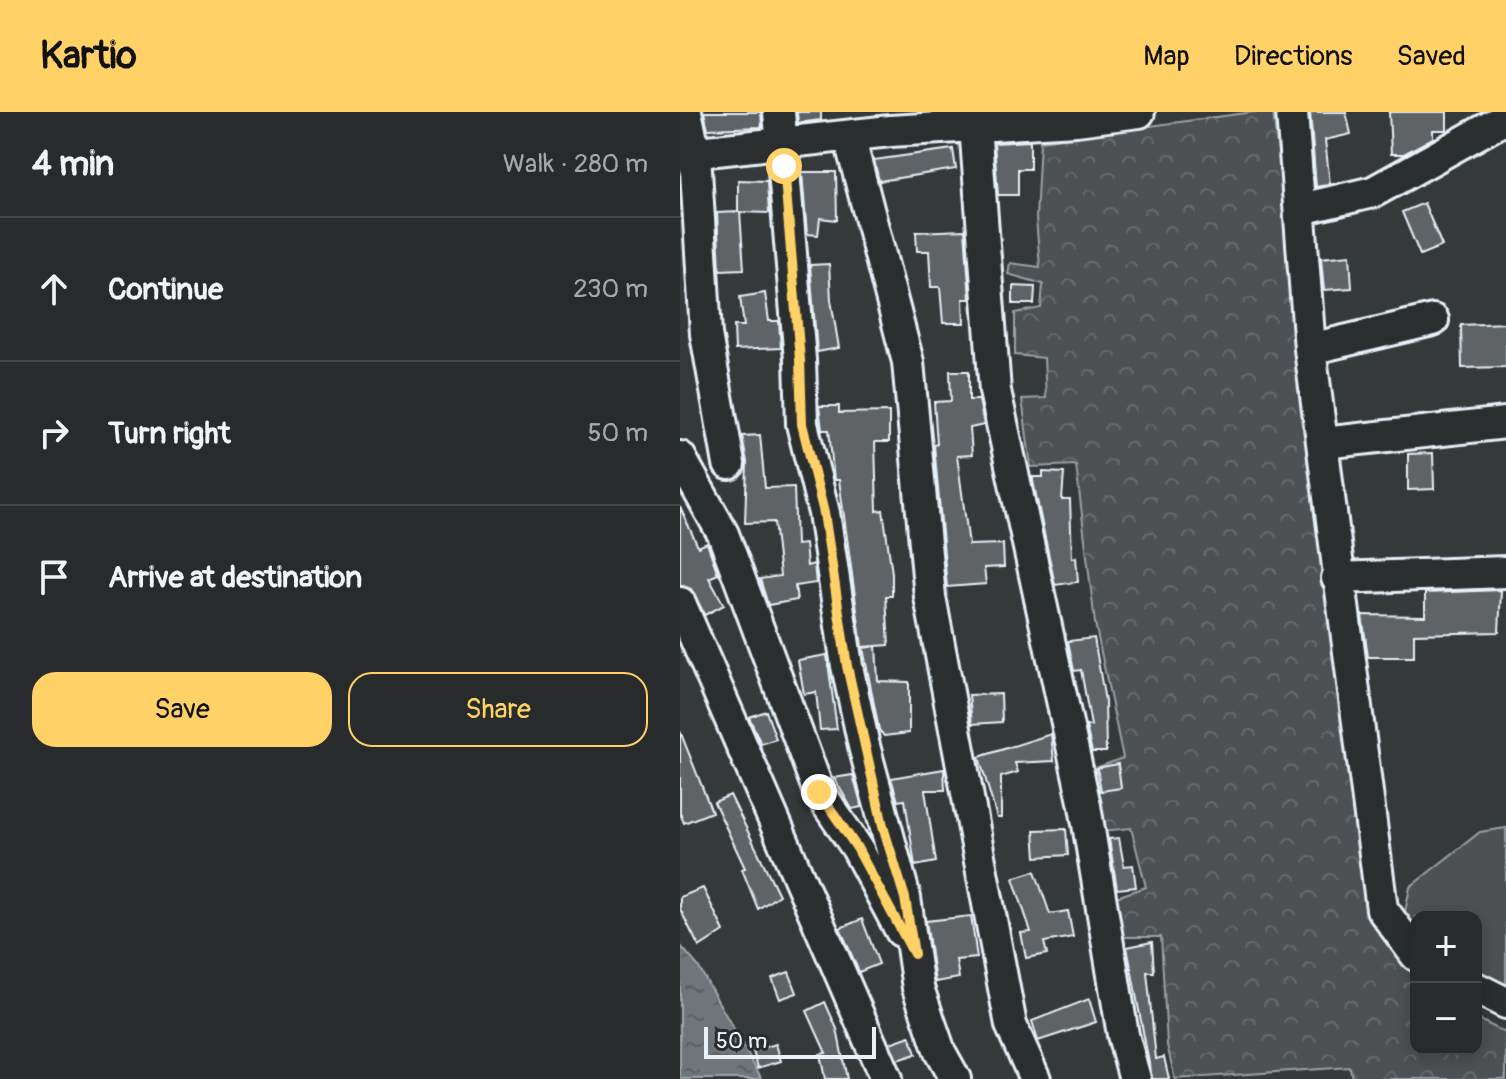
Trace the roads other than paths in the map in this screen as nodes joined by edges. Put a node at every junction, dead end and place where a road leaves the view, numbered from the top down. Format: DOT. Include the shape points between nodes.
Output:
graph roads {
  1 [pos="686,112"];
  2 [pos="779,112"];
  3 [pos="1139,112"];
  4 [pos="1292,112"];
  5 [pos="1077,116"];
  6 [pos="974,118"];
  7 [pos="1506,118"];
  8 [pos="888,121"];
  9 [pos="849,136"];
  10 [pos="779,144"];
  11 [pos="687,154"];
  12 [pos="1301,209"];
  13 [pos="1433,320"];
  14 [pos="1310,349"];
  15 [pos="1506,423"];
  16 [pos="1323,443"];
  17 [pos="680,457"];
  18 [pos="729,464"];
  19 [pos="1506,572"];
  20 [pos="1337,578"];
  21 [pos="680,603"];
  22 [pos="1410,947"];
  23 [pos="914,954"];
  24 [pos="1482,991"];
  25 [pos="1506,1003"];
  26 [pos="886,1079"];
  27 [pos="955,1079"];
  28 [pos="1035,1079"];
  29 [pos="1135,1079"];
  1 -- 11 [label="street"];
  2 -- 10 [label="street"];
  3 -- 5 [label="street"];
  4 -- 12 [label="street"];
  5 -- 6 [label="street"];
  6 -- 8 [label="street"];
  6 -- 29 [label="street" via="995,391 1085,806"];
  7 -- 12 [label="street" via="1373,192"];
  8 -- 9 [label="street"];
  9 -- 10 [label="street"];
  9 -- 28 [label="street" via="908,362 930,597 1011,1025"];
  10 -- 11 [label="street"];
  10 -- 23 [label="street" via="802,424 824,513 847,666"];
  11 -- 18 [label="street" via="706,334"];
  12 -- 14 [label="street"];
  13 -- 14 [label="street"];
  14 -- 16 [label="street"];
  15 -- 16 [label="street"];
  16 -- 20 [label="street"];
  17 -- 23 [label="street" via="723,534 819,792 857,848"];
  19 -- 20 [label="street"];
  20 -- 22 [label="street" via="1382,909"];
  21 -- 26 [label="street"];
  23 -- 27 [label="street" via="918,988"];
  24 -- 25 [label="street"];
}
